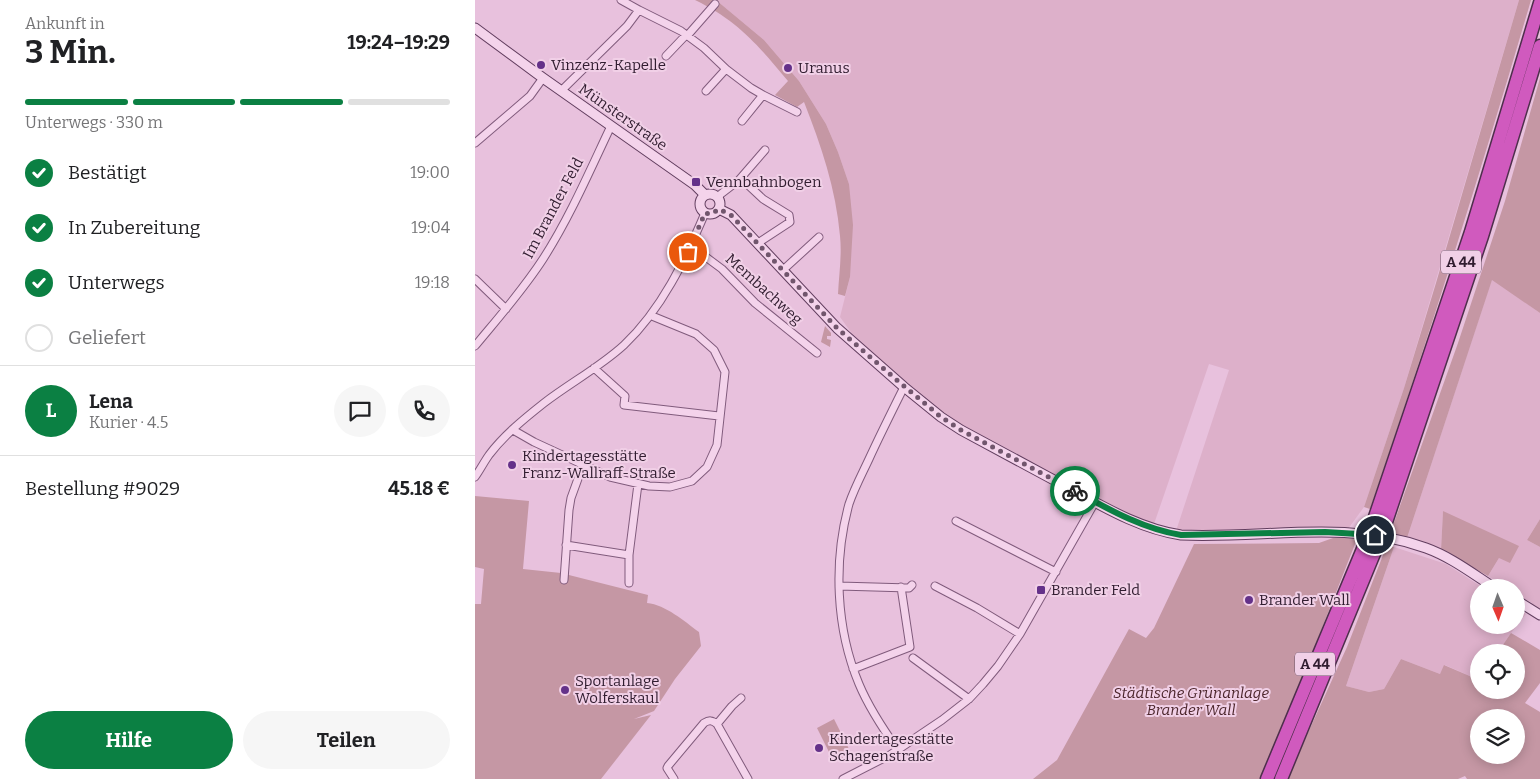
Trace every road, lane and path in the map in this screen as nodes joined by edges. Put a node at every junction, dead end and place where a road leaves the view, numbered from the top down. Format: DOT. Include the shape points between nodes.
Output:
graph roads {
  1 [pos="621,0"];
  2 [pos="1540,3"];
  3 [pos="715,4"];
  4 [pos="639,10"];
  5 [pos="475,28"];
  6 [pos="687,35"];
  7 [pos="1540,46"];
  8 [pos="667,56"];
  9 [pos="726,68"];
  10 [pos="543,78"];
  11 [pos="561,91"];
  12 [pos="706,91"];
  13 [pos="763,95"];
  14 [pos="797,112"];
  15 [pos="742,121"];
  16 [pos="611,126"];
  17 [pos="475,144"];
  18 [pos="765,150"];
  19 [pos="739,180"];
  20 [pos="705,195"];
  21 [pos="717,197"];
  22 [pos="719,209"];
  23 [pos="705,213"];
  24 [pos="819,238"];
  25 [pos="758,243"];
  26 [pos="691,246"];
  27 [pos="783,270"];
  28 [pos="475,279"];
  29 [pos="506,308"];
  30 [pos="651,316"];
  31 [pos="475,346"];
  32 [pos="817,353"];
  33 [pos="594,368"];
  34 [pos="904,387"];
  35 [pos="719,416"];
  36 [pos="513,430"];
  37 [pos="583,465"];
  38 [pos="475,477"];
  39 [pos="638,484"];
  40 [pos="1095,502"];
  41 [pos="956,521"];
  42 [pos="1380,521"];
  43 [pos="566,545"];
  44 [pos="1369,550"];
  45 [pos="629,555"];
  46 [pos="1056,572"];
  47 [pos="1481,579"];
  48 [pos="564,580"];
  49 [pos="629,583"];
  50 [pos="912,585"];
  51 [pos="839,586"];
  52 [pos="935,586"];
  53 [pos="901,587"];
  54 [pos="1525,606"];
  55 [pos="1540,615"];
  56 [pos="1020,634"];
  57 [pos="913,658"];
  58 [pos="853,668"];
  59 [pos="741,698"];
  60 [pos="969,699"];
  61 [pos="717,724"];
  62 [pos="898,750"];
  63 [pos="673,779"];
  64 [pos="748,779"];
  65 [pos="843,779"];
  66 [pos="1267,779"];
  67 [pos="1281,779"];
  1 -- 4 [label="street"];
  2 -- 42 [label="highway, A 44"];
  3 -- 6 [label="street"];
  4 -- 6 [label="street"];
  4 -- 11 [label="street"];
  5 -- 10 [label="street, Münsterstraße"];
  6 -- 8 [label="street"];
  6 -- 9 [label="street"];
  7 -- 42 [label="highway, A 44" via="1482,236"];
  9 -- 12 [label="street"];
  9 -- 13 [label="street"];
  10 -- 11 [label="street, Münsterstraße"];
  10 -- 17 [label="street" via="530,96"];
  11 -- 16 [label="street, Münsterstraße"];
  13 -- 14 [label="street"];
  13 -- 15 [label="street"];
  16 -- 20 [label="street, Münsterstraße"];
  16 -- 29 [label="street, Im Brander Feld" via="558,235 527,283"];
  18 -- 19 [label="street"];
  19 -- 21 [label="street"];
  19 -- 25 [label="street" via="789,215 790,222"];
  20 -- 21 [label="street"];
  20 -- 23 [label="street" via="700,204"];
  21 -- 22 [label="street"];
  22 -- 23 [label="street" via="711,214"];
  22 -- 25 [label="street" via="731,215"];
  23 -- 26 [label="street"];
  24 -- 27 [label="street"];
  25 -- 27 [label="street"];
  26 -- 30 [label="street"];
  26 -- 32 [label="street, Membachweg" via="722,269 755,303"];
  27 -- 34 [label="street" via="837,328"];
  28 -- 29 [label="street"];
  29 -- 31 [label="street, Im Brander Feld"];
  30 -- 33 [label="street" via="624,345"];
  30 -- 35 [label="street" via="696,334 714,350 725,372"];
  33 -- 35 [label="street" via="625,396 624,405"];
  33 -- 36 [label="street" via="545,402"];
  34 -- 40 [label="street" via="961,430"];
  34 -- 51 [label="street" via="849,506"];
  35 -- 39 [label="street" via="717,446 707,467 692,481 670,487"];
  36 -- 37 [label="street"];
  36 -- 38 [label="street" via="490,454"];
  37 -- 39 [label="street" via="610,477"];
  37 -- 43 [label="street" via="571,498"];
  39 -- 45 [label="street"];
  40 -- 46 [label="street"];
  40 -- 47 [label="street" via="1131,520 1181,535 1325,532 1389,538 1434,552"];
  41 -- 46 [label="street"];
  42 -- 44 [label="highway, A 44, bridge"];
  43 -- 45 [label="street"];
  43 -- 48 [label="street"];
  44 -- 66 [label="highway, A 44"];
  44 -- 67 [label="highway, A 44"];
  45 -- 49 [label="street"];
  46 -- 56 [label="street"];
  50 -- 53 [label="street"];
  51 -- 53 [label="street"];
  51 -- 58 [label="street" via="842,626"];
  52 -- 56 [label="street"];
  53 -- 58 [label="street" via="910,647"];
  54 -- 55 [label="street"];
  56 -- 60 [label="street"];
  57 -- 60 [label="street"];
  58 -- 62 [label="street" via="870,706"];
  59 -- 61 [label="street"];
  60 -- 62 [label="street"];
  61 -- 63 [label="street" via="709,720 704,723 671,761 667,768"];
  61 -- 64 [label="street"];
  62 -- 65 [label="street"];
}
